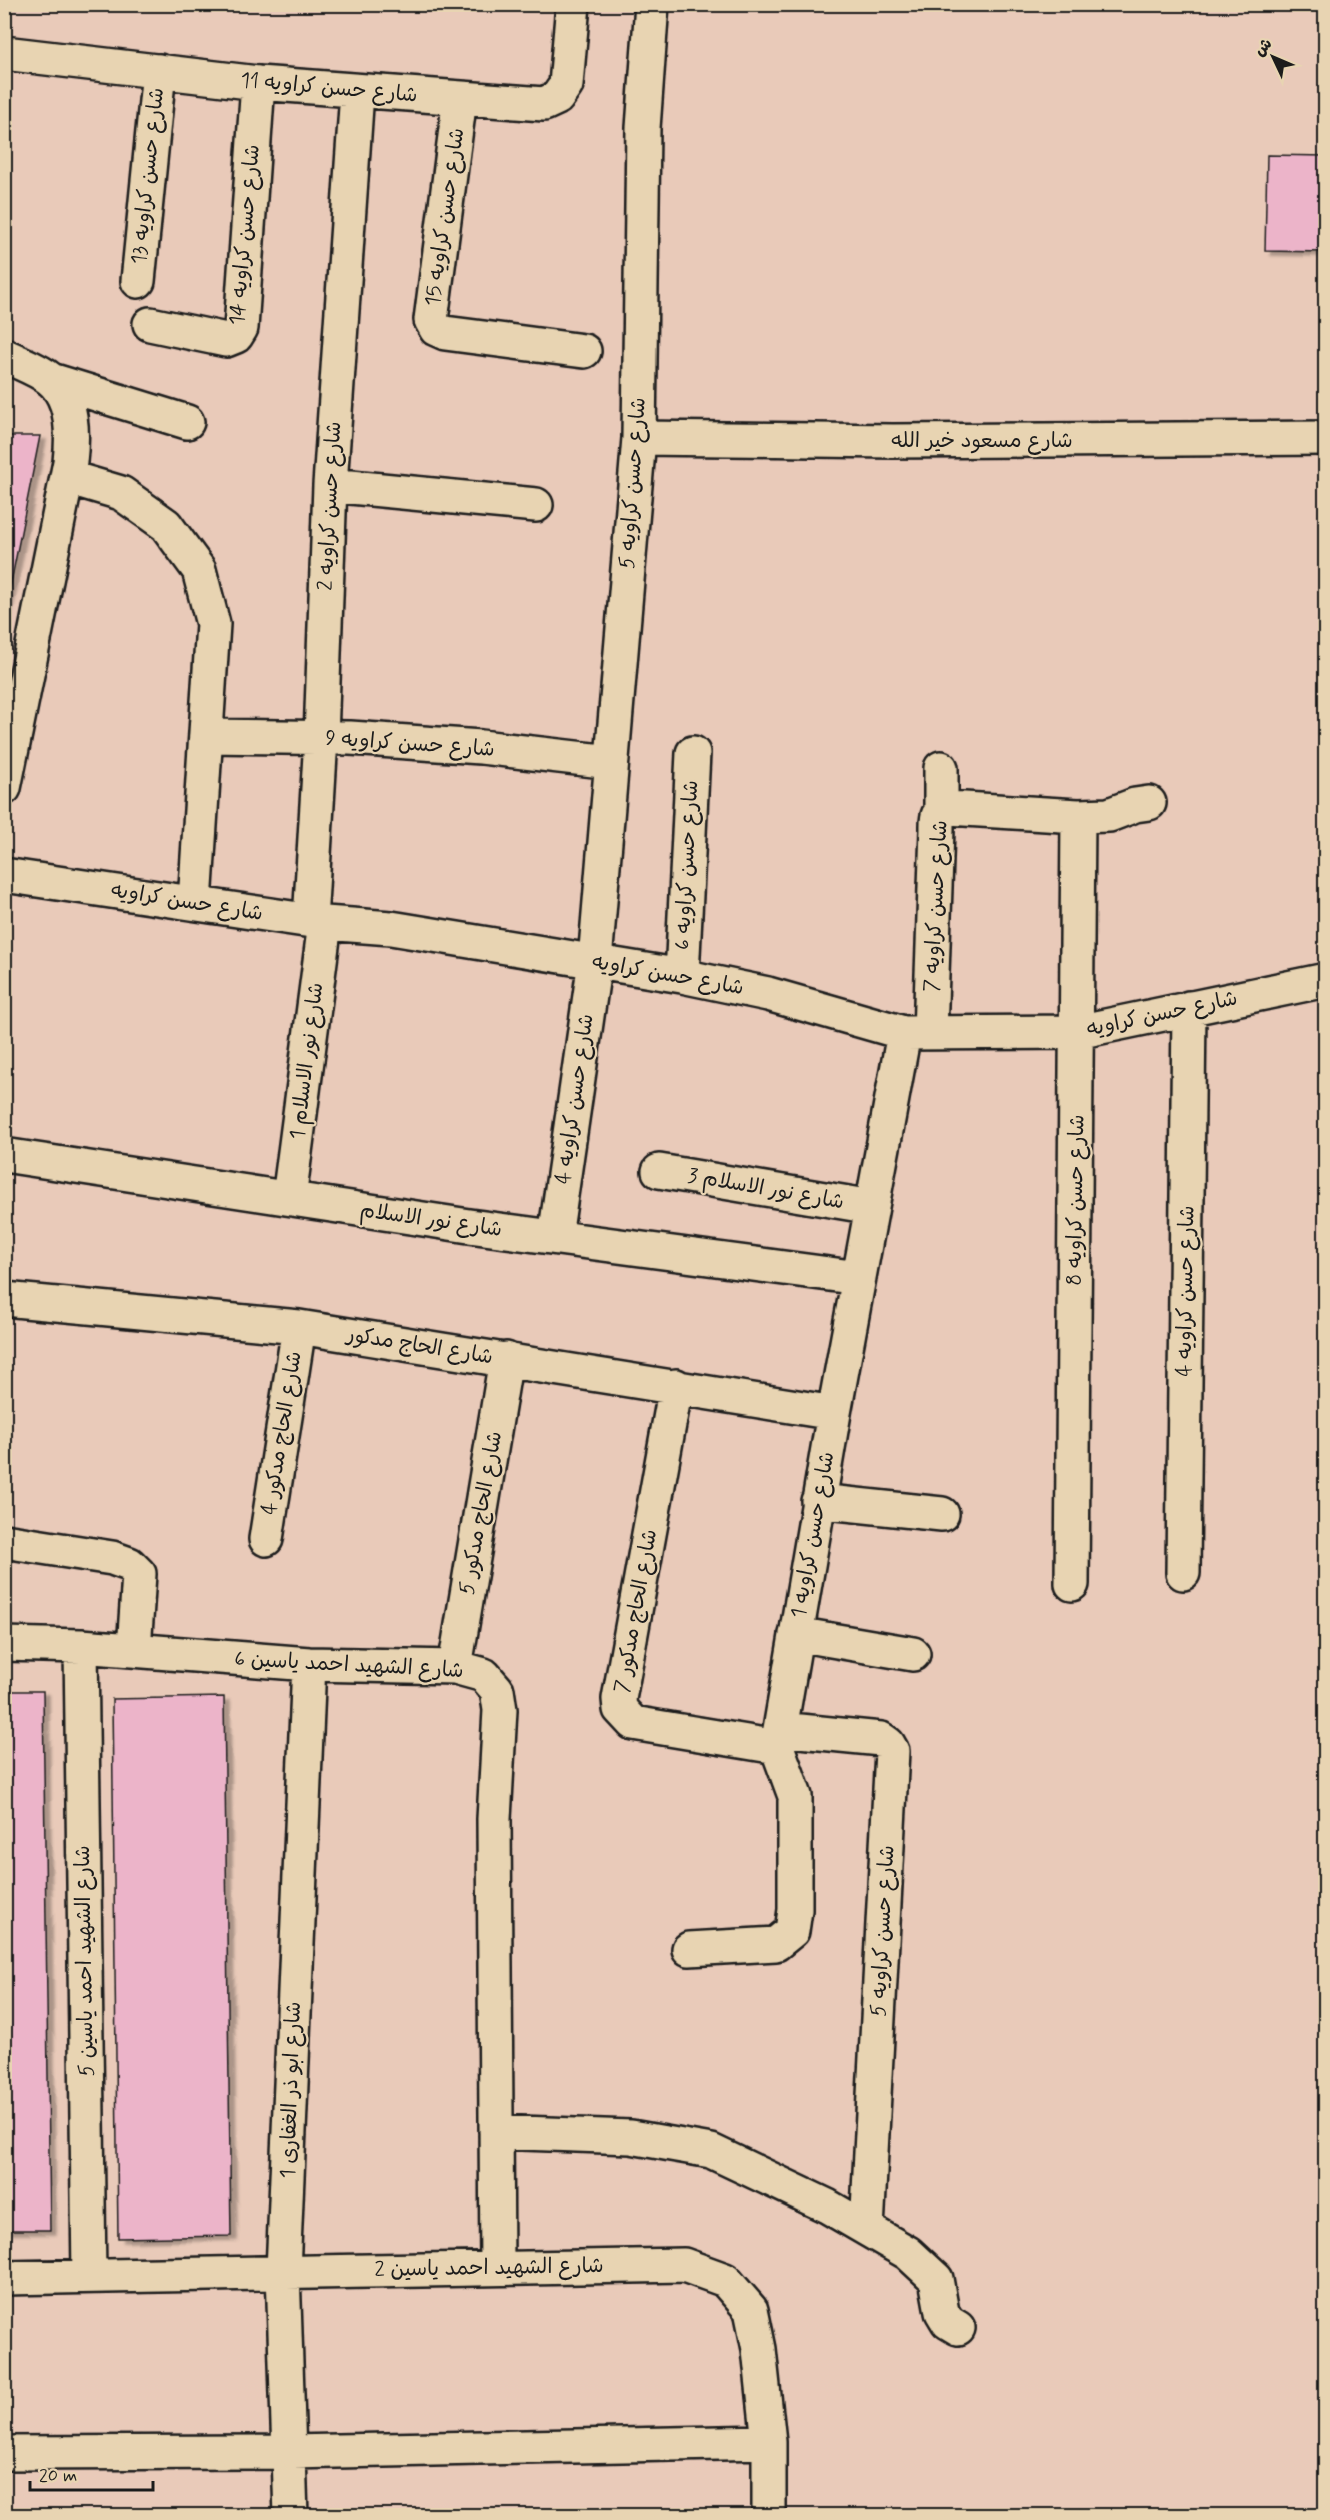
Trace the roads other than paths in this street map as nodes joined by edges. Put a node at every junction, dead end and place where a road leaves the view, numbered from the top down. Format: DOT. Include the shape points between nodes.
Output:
graph roads {
  1 [pos="573,4"];
  2 [pos="652,4"];
  3 [pos="4,53"];
  4 [pos="159,71"];
  5 [pos="258,83"];
  6 [pos="357,92"];
  7 [pos="460,98"];
  8 [pos="138,281"];
  9 [pos="150,324"];
  10 [pos="584,351"];
  11 [pos="4,355"];
  12 [pos="51,380"];
  13 [pos="187,422"];
  14 [pos="639,438"];
  15 [pos="1326,438"];
  16 [pos="67,477"];
  17 [pos="330,484"];
  18 [pos="536,505"];
  19 [pos="207,736"];
  20 [pos="321,738"];
  21 [pos="693,753"];
  22 [pos="611,762"];
  23 [pos="941,768"];
  24 [pos="4,788"];
  25 [pos="1149,803"];
  26 [pos="941,810"];
  27 [pos="1078,816"];
  28 [pos="4,875"];
  29 [pos="195,903"];
  30 [pos="318,922"];
  31 [pos="595,961"];
  32 [pos="682,976"];
  33 [pos="1326,980"];
  34 [pos="1189,1008"];
  35 [pos="1077,1032"];
  36 [pos="917,1033"];
  37 [pos="4,1155"];
  38 [pos="659,1170"];
  39 [pos="289,1198"];
  40 [pos="872,1207"];
  41 [pos="555,1237"];
  42 [pos="859,1278"];
  43 [pos="4,1299"];
  44 [pos="298,1327"];
  45 [pos="506,1359"];
  46 [pos="676,1386"];
  47 [pos="834,1413"];
  48 [pos="818,1501"];
  49 [pos="942,1514"];
  50 [pos="266,1539"];
  51 [pos="4,1541"];
  52 [pos="1183,1573"];
  53 [pos="1072,1584"];
  54 [pos="796,1634"];
  55 [pos="4,1644"];
  56 [pos="81,1646"];
  57 [pos="134,1650"];
  58 [pos="913,1654"];
  59 [pos="309,1664"];
  60 [pos="455,1666"];
  61 [pos="778,1738"];
  62 [pos="689,1949"];
  63 [pos="496,2132"];
  64 [pos="867,2229"];
  65 [pos="497,2268"];
  66 [pos="284,2271"];
  67 [pos="89,2276"];
  68 [pos="4,2278"];
  69 [pos="958,2328"];
  70 [pos="770,2442"];
  71 [pos="290,2452"];
  72 [pos="4,2453"];
  73 [pos="291,2516"];
  74 [pos="769,2516"];
  1 -- 7 [label="street, شارع حسن كراويه 11" via="566,85 557,98 544,104"];
  2 -- 14 [label="street, شارع حسن كراويه 5" via="643,128"];
  3 -- 4 [label="street, شارع حسن كراويه 11"];
  4 -- 5 [label="street, شارع حسن كراويه 11"];
  4 -- 8 [label="street, شارع حسن كراويه 13"];
  5 -- 6 [label="street, شارع حسن كراويه 11"];
  5 -- 9 [label="street, شارع حسن كراويه 14" via="241,328 236,336 226,340"];
  6 -- 7 [label="street, شارع حسن كراويه 11"];
  6 -- 17 [label="street, شارع حسن كراويه 2"];
  7 -- 10 [label="street, شارع حسن كراويه 15" via="431,320 436,329 446,333"];
  11 -- 12 [label="street"];
  12 -- 13 [label="street"];
  12 -- 16 [label="street" via="66,404 73,433"];
  14 -- 15 [label="street, شارع مسعود خير الله"];
  14 -- 22 [label="street, شارع حسن كراويه 5"];
  16 -- 19 [label="street" via="121,493 166,525 199,570 213,624"];
  16 -- 24 [label="street"];
  17 -- 18 [label="street"];
  17 -- 20 [label="street, شارع حسن كراويه 2"];
  19 -- 20 [label="street, شارع حسن كراويه 9"];
  19 -- 29 [label="street"];
  20 -- 22 [label="street, شارع حسن كراويه 9" via="481,747"];
  20 -- 30 [label="street, شارع حسن كراويه 2"];
  21 -- 32 [label="street, شارع حسن كراويه 6"];
  22 -- 31 [label="street, شارع حسن كراويه 5"];
  23 -- 26 [label="street"];
  25 -- 27 [label="street, شارع حسن كراويه 7" via="1109,815"];
  26 -- 27 [label="street, شارع حسن كراويه 7"];
  26 -- 36 [label="street, شارع حسن كراويه 7"];
  27 -- 35 [label="street, شارع حسن كراويه 8"];
  28 -- 29 [label="street, شارع حسن كراويه"];
  29 -- 30 [label="street, شارع حسن كراويه"];
  30 -- 31 [label="street, شارع حسن كراويه" via="391,928"];
  30 -- 39 [label="street, شارع نور الاسلام 1"];
  31 -- 32 [label="street, شارع حسن كراويه"];
  31 -- 41 [label="street, شارع حسن كراويه 4"];
  32 -- 36 [label="street, شارع حسن كراويه"];
  33 -- 34 [label="street, شارع حسن كراويه"];
  34 -- 35 [label="street, شارع حسن كراويه"];
  34 -- 52 [label="street, شارع حسن كراويه 4"];
  35 -- 36 [label="street, شارع حسن كراويه"];
  35 -- 53 [label="street, شارع حسن كراويه 8"];
  36 -- 40 [label="street, شارع حسن كراويه 1"];
  37 -- 39 [label="street, شارع نور الاسلام"];
  38 -- 40 [label="street, شارع نور الاسلام 3"];
  39 -- 41 [label="street, شارع نور الاسلام"];
  40 -- 42 [label="street, شارع حسن كراويه 1"];
  41 -- 42 [label="street, شارع نور الاسلام"];
  42 -- 47 [label="street, شارع حسن كراويه 1"];
  43 -- 44 [label="street, شارع الحاج مدكور"];
  44 -- 45 [label="street, شارع الحاج مدكور"];
  44 -- 50 [label="street, شارع الحاج مدكور 4"];
  45 -- 46 [label="street, شارع الحاج مدكور"];
  45 -- 60 [label="street, شارع الحاج مدكور 5"];
  46 -- 47 [label="street, شارع الحاج مدكور"];
  46 -- 61 [label="street, شارع الحاج مدكور 7" via="620,1709 633,1723"];
  47 -- 48 [label="street, شارع حسن كراويه 1"];
  48 -- 49 [label="street"];
  48 -- 54 [label="street, شارع حسن كراويه 1"];
  51 -- 57 [label="street" via="129,1564 139,1574"];
  54 -- 58 [label="street"];
  54 -- 61 [label="street, شارع حسن كراويه 1"];
  55 -- 56 [label="street, شارع الشهيد احمد ياسين 6"];
  56 -- 57 [label="street, شارع الشهيد احمد ياسين 6"];
  56 -- 67 [label="street, شارع الشهيد احمد ياسين 5"];
  57 -- 59 [label="street, شارع الشهيد احمد ياسين 6"];
  59 -- 60 [label="street, شارع الشهيد احمد ياسين 6"];
  59 -- 66 [label="street, شارع ابو ذر الغفارى 1"];
  60 -- 63 [label="street, شارع الشهيد احمد ياسين 6" via="484,1675 497,1690 500,1710 494,1819"];
  61 -- 62 [label="street, شارع حسن كراويه 1" via="795,1796 792,1931 776,1944"];
  61 -- 64 [label="street, شارع حسن كراويه 5" via="881,1739 892,1751"];
  63 -- 64 [label="street" via="631,2137 711,2151 782,2183"];
  63 -- 65 [label="street, شارع الشهيد احمد ياسين 6"];
  64 -- 69 [label="street" via="908,2253 936,2279 942,2312"];
  65 -- 66 [label="street, شارع الشهيد احمد ياسين 2"];
  65 -- 70 [label="street, شارع الشهيد احمد ياسين 2" via="684,2265 725,2280 751,2310"];
  66 -- 67 [label="street, شارع الشهيد احمد ياسين 2"];
  66 -- 71 [label="street, شارع ابو ذر الغفارى 1"];
  67 -- 68 [label="street, شارع الشهيد احمد ياسين 2"];
  70 -- 71 [label="street"];
  70 -- 74 [label="street, شارع الشهيد احمد ياسين 2"];
  71 -- 72 [label="street"];
  71 -- 73 [label="street, شارع ابو ذر الغفارى 1"];
}
